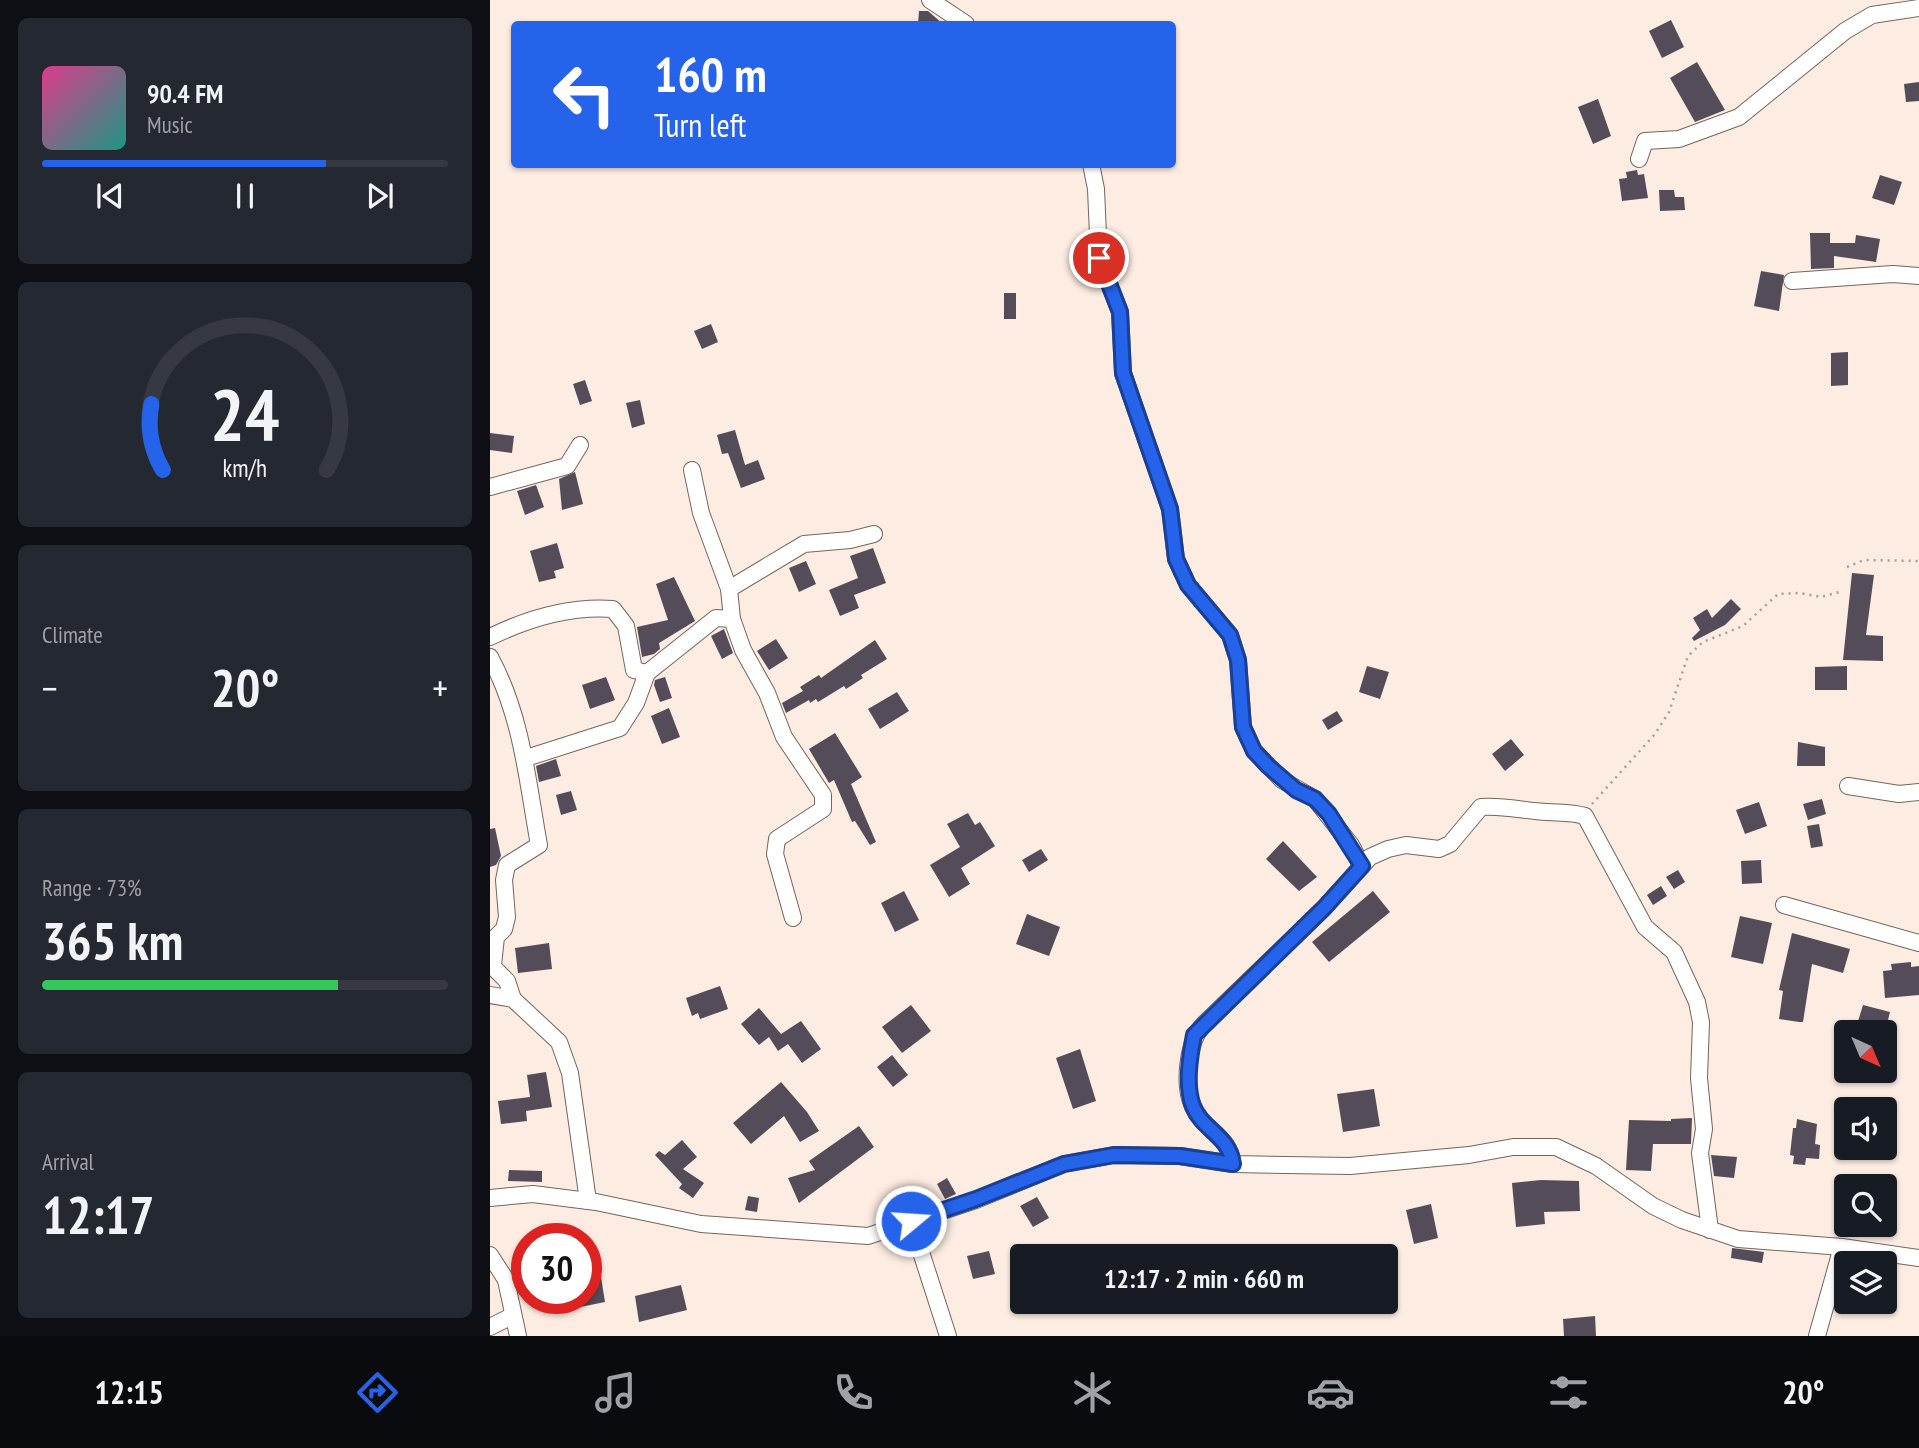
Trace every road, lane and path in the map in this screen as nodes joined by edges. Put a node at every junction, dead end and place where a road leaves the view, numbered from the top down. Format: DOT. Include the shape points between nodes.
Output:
graph roads {
  1 [pos="930,0"];
  2 [pos="961,0"];
  3 [pos="1919,8"];
  4 [pos="962,21"];
  5 [pos="1639,159"];
  6 [pos="1092,168"];
  7 [pos="1919,276"];
  8 [pos="1792,281"];
  9 [pos="580,445"];
  10 [pos="692,470"];
  11 [pos="490,487"];
  12 [pos="874,534"];
  13 [pos="1919,561"];
  14 [pos="1847,567"];
  15 [pos="729,589"];
  16 [pos="1843,591"];
  17 [pos="733,619"];
  18 [pos="490,637"];
  19 [pos="490,657"];
  20 [pos="647,673"];
  21 [pos="526,758"];
  22 [pos="1848,786"];
  23 [pos="1919,792"];
  24 [pos="1585,816"];
  25 [pos="1362,866"];
  26 [pos="1784,905"];
  27 [pos="793,918"];
  28 [pos="1919,943"];
  29 [pos="492,965"];
  30 [pos="490,995"];
  31 [pos="513,999"];
  32 [pos="1233,1164"];
  33 [pos="490,1198"];
  34 [pos="588,1201"];
  35 [pos="911,1221"];
  36 [pos="1710,1230"];
  37 [pos="1842,1247"];
  38 [pos="490,1255"];
  39 [pos="1919,1258"];
  40 [pos="512,1316"];
  41 [pos="490,1327"];
  42 [pos="517,1336"];
  43 [pos="948,1336"];
  44 [pos="1817,1336"];
  1 -- 4 [label="street"];
  2 -- 4 [label="street"];
  3 -- 5 [label="street" via="1872,15 1845,31 1739,117 1679,139 1644,141"];
  6 -- 25 [label="street" via="1099,258 1120,312 1123,373 1170,509 1176,559 1188,585 1230,635 1238,660 1243,727 1254,751 1283,780 1315,799"];
  7 -- 8 [label="street"];
  9 -- 11 [label="street" via="567,466"];
  10 -- 15 [label="street" via="701,513"];
  12 -- 15 [label="street" via="804,544"];
  13 -- 14 [label="path" via="1864,560"];
  15 -- 17 [label="street"];
  16 -- 24 [label="path" via="1821,597 1778,594 1743,626 1703,642 1688,656 1669,712 1655,734"];
  17 -- 20 [label="street" via="716,618"];
  17 -- 27 [label="street" via="785,737 823,795 823,809 777,839 775,854"];
  18 -- 20 [label="street" via="558,613 592,607 613,609 626,626 634,670"];
  19 -- 21 [label="street" via="504,682"];
  20 -- 21 [label="street" via="636,703 620,727"];
  21 -- 29 [label="street" via="539,845 507,865 507,917 496,937"];
  22 -- 23 [label="street" via="1899,794"];
  24 -- 25 [label="street" via="1504,805 1480,807 1450,844 1439,849 1406,845 1388,849"];
  24 -- 36 [label="street" via="1645,927 1674,952 1697,1002 1701,1022 1700,1153"];
  25 -- 32 [label="street" via="1194,1035 1189,1061 1194,1108 1231,1149"];
  26 -- 28 [label="street"];
  29 -- 31 [label="street" via="507,981"];
  30 -- 31 [label="street"];
  31 -- 34 [label="street" via="559,1042 570,1073"];
  32 -- 35 [label="street" via="1127,1155 1064,1164"];
  32 -- 36 [label="street" via="1350,1166 1513,1147 1556,1147 1596,1166 1653,1206"];
  33 -- 34 [label="street" via="533,1194"];
  34 -- 35 [label="street" via="701,1224 811,1233 868,1236"];
  35 -- 43 [label="street"];
  36 -- 37 [label="street" via="1738,1239"];
  37 -- 39 [label="street"];
  37 -- 44 [label="street"];
  38 -- 40 [label="street" via="506,1280"];
  40 -- 41 [label="street"];
  40 -- 42 [label="street"];
}
